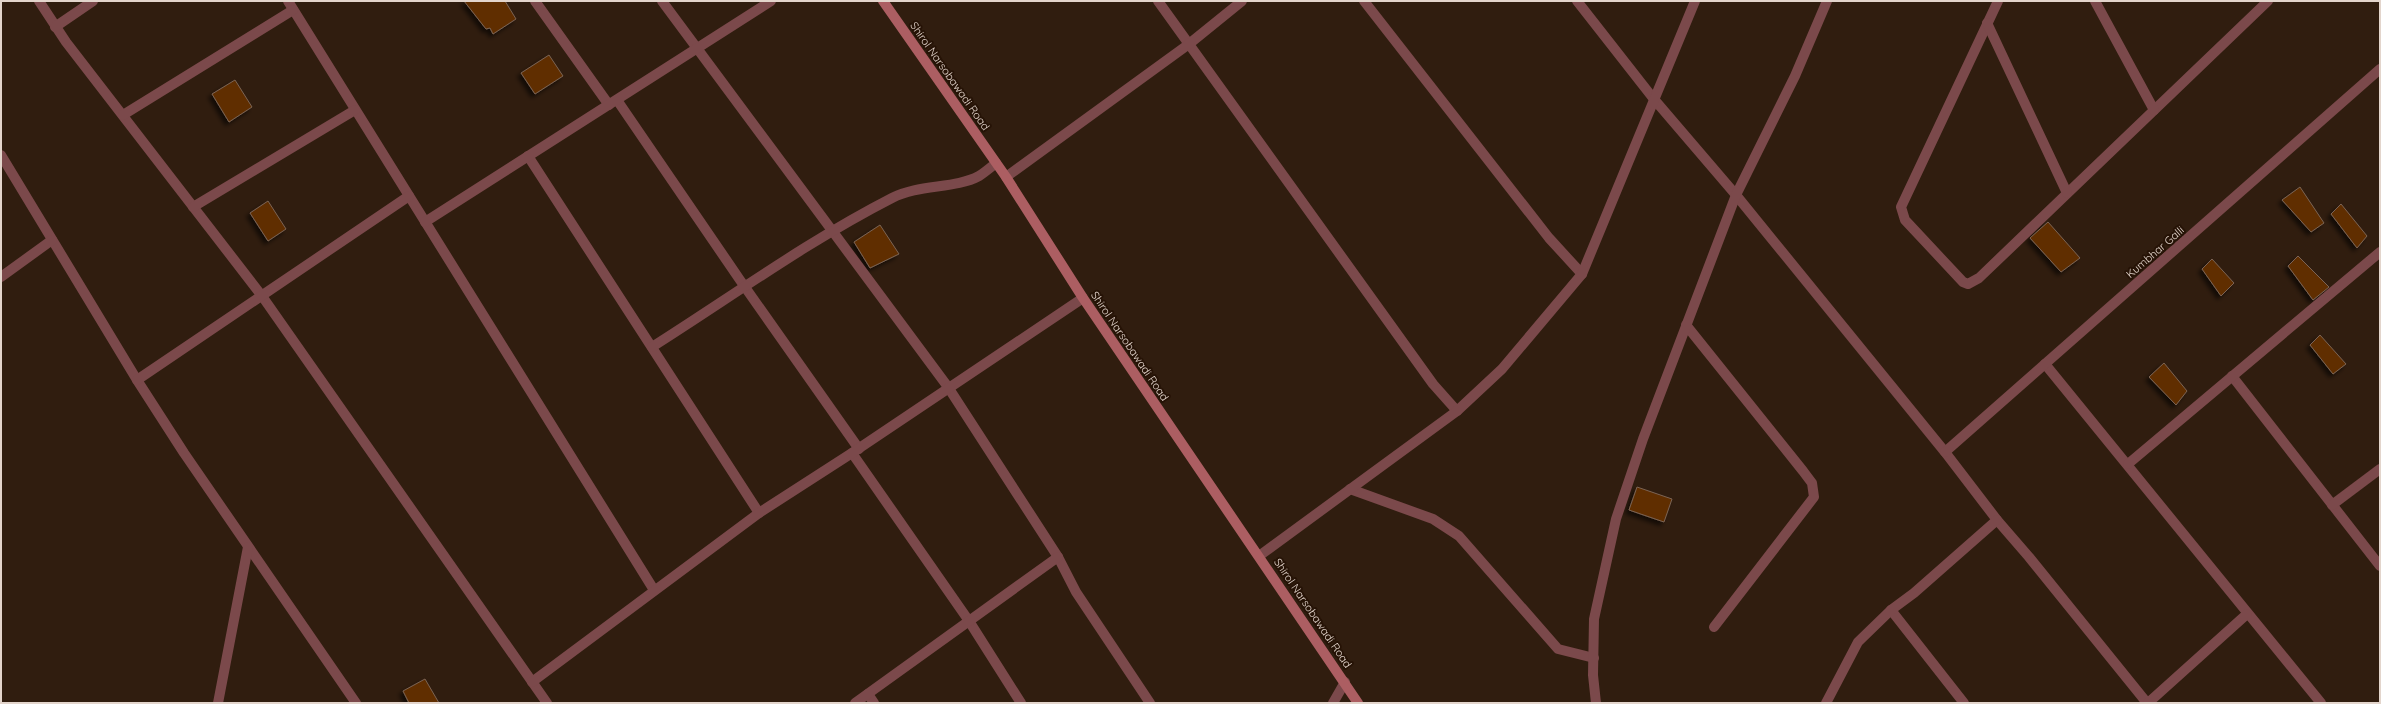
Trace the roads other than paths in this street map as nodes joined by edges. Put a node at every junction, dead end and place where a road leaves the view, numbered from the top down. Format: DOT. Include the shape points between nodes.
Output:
graph roads {
  1 [pos="39,1"];
  2 [pos="93,1"];
  3 [pos="535,1"];
  4 [pos="662,1"];
  5 [pos="771,1"];
  6 [pos="883,1"];
  7 [pos="1158,1"];
  8 [pos="1242,1"];
  9 [pos="1364,1"];
  10 [pos="1577,1"];
  11 [pos="1695,1"];
  12 [pos="1827,1"];
  13 [pos="1998,1"];
  14 [pos="2095,1"];
  15 [pos="2268,1"];
  16 [pos="291,5"];
  17 [pos="1987,23"];
  18 [pos="55,27"];
  19 [pos="1189,44"];
  20 [pos="696,49"];
  21 [pos="2380,69"];
  22 [pos="1653,98"];
  23 [pos="613,102"];
  24 [pos="355,110"];
  25 [pos="2154,110"];
  26 [pos="123,115"];
  27 [pos="1,155"];
  28 [pos="528,156"];
  29 [pos="996,163"];
  30 [pos="1006,177"];
  31 [pos="2067,193"];
  32 [pos="1736,194"];
  33 [pos="409,196"];
  34 [pos="193,207"];
  35 [pos="425,222"];
  36 [pos="832,231"];
  37 [pos="52,240"];
  38 [pos="2380,252"];
  39 [pos="1582,274"];
  40 [pos="1,277"];
  41 [pos="746,288"];
  42 [pos="262,296"];
  43 [pos="1083,298"];
  44 [pos="1686,325"];
  45 [pos="652,347"];
  46 [pos="2045,364"];
  47 [pos="2232,376"];
  48 [pos="137,380"];
  49 [pos="948,387"];
  50 [pos="1457,411"];
  51 [pos="856,451"];
  52 [pos="1944,452"];
  53 [pos="2128,464"];
  54 [pos="2380,469"];
  55 [pos="1350,489"];
  56 [pos="2332,505"];
  57 [pos="760,513"];
  58 [pos="1997,520"];
  59 [pos="248,547"];
  60 [pos="1259,556"];
  61 [pos="1058,557"];
  62 [pos="2380,566"];
  63 [pos="654,590"];
  64 [pos="1891,610"];
  65 [pos="2248,614"];
  66 [pos="969,621"];
  67 [pos="1714,627"];
  68 [pos="1594,658"];
  69 [pos="532,682"];
  70 [pos="1345,682"];
  71 [pos="868,694"];
  72 [pos="218,703"];
  73 [pos="356,703"];
  74 [pos="547,703"];
  75 [pos="855,703"];
  76 [pos="874,703"];
  77 [pos="1021,703"];
  78 [pos="1150,703"];
  79 [pos="1333,703"];
  80 [pos="1358,703"];
  81 [pos="1596,703"];
  82 [pos="1826,703"];
  83 [pos="1964,703"];
  84 [pos="2147,703"];
  85 [pos="2321,703"];
  1 -- 18 [label="street"];
  2 -- 18 [label="street"];
  3 -- 23 [label="street"];
  4 -- 20 [label="street"];
  5 -- 20 [label="street"];
  6 -- 29 [label="main road, Shirol Narsobawadi Road"];
  7 -- 19 [label="street"];
  8 -- 19 [label="street"];
  9 -- 39 [label="street" via="1549,238"];
  10 -- 22 [label="street"];
  11 -- 22 [label="street"];
  12 -- 32 [label="street" via="1795,76"];
  13 -- 17 [label="street"];
  14 -- 25 [label="street"];
  15 -- 25 [label="street"];
  16 -- 24 [label="street"];
  16 -- 26 [label="street"];
  17 -- 31 [label="street"];
  17 -- 31 [label="street" via="1904,201 1902,214 1962,282 1968,284 1978,278"];
  18 -- 26 [label="street"];
  19 -- 30 [label="street"];
  19 -- 50 [label="street" via="1433,384"];
  20 -- 23 [label="street"];
  20 -- 36 [label="street"];
  21 -- 46 [label="street, Kumbhar Galli"];
  22 -- 32 [label="street"];
  22 -- 39 [label="street"];
  23 -- 28 [label="street"];
  23 -- 41 [label="street"];
  24 -- 33 [label="street"];
  24 -- 34 [label="street"];
  25 -- 31 [label="street"];
  26 -- 34 [label="street"];
  27 -- 37 [label="street"];
  28 -- 35 [label="street"];
  28 -- 45 [label="street"];
  29 -- 30 [label="main road, Shirol Narsobawadi Road"];
  29 -- 36 [label="street" via="979,176 967,180 909,191"];
  30 -- 43 [label="main road, Shirol Narsobawadi Road"];
  32 -- 44 [label="street"];
  32 -- 52 [label="street"];
  33 -- 35 [label="street"];
  33 -- 42 [label="street"];
  34 -- 42 [label="street"];
  35 -- 63 [label="street"];
  36 -- 41 [label="street"];
  36 -- 49 [label="street"];
  37 -- 40 [label="street"];
  37 -- 48 [label="street"];
  38 -- 47 [label="street"];
  39 -- 50 [label="street" via="1502,369"];
  41 -- 45 [label="street"];
  41 -- 51 [label="street"];
  42 -- 48 [label="street"];
  42 -- 69 [label="street"];
  43 -- 49 [label="street"];
  43 -- 60 [label="main road, Shirol Narsobawadi Road"];
  44 -- 67 [label="street" via="1803,470 1813,489 1814,497"];
  44 -- 68 [label="street" via="1616,519 1594,620"];
  45 -- 57 [label="street"];
  46 -- 52 [label="street, Kumbhar Galli"];
  46 -- 53 [label="street"];
  47 -- 53 [label="street"];
  47 -- 56 [label="street"];
  48 -- 59 [label="street"];
  49 -- 51 [label="street"];
  49 -- 61 [label="street"];
  50 -- 55 [label="street"];
  51 -- 57 [label="street"];
  51 -- 66 [label="street"];
  52 -- 58 [label="street"];
  53 -- 65 [label="street"];
  54 -- 56 [label="street"];
  55 -- 60 [label="street"];
  55 -- 68 [label="street" via="1433,519 1459,536 1558,649"];
  56 -- 62 [label="street"];
  57 -- 63 [label="street"];
  58 -- 64 [label="street"];
  58 -- 84 [label="street"];
  59 -- 72 [label="street"];
  59 -- 73 [label="street"];
  60 -- 70 [label="main road, Shirol Narsobawadi Road"];
  61 -- 66 [label="street"];
  61 -- 78 [label="street" via="1076,592"];
  63 -- 69 [label="street"];
  64 -- 82 [label="street" via="1858,642"];
  64 -- 83 [label="street"];
  65 -- 84 [label="street"];
  65 -- 85 [label="street"];
  66 -- 71 [label="street"];
  66 -- 77 [label="street"];
  68 -- 81 [label="street"];
  69 -- 74 [label="street"];
  70 -- 79 [label="street"];
  70 -- 80 [label="main road, Shirol Narsobawadi Road"];
  71 -- 75 [label="street"];
  71 -- 76 [label="street"];
}
